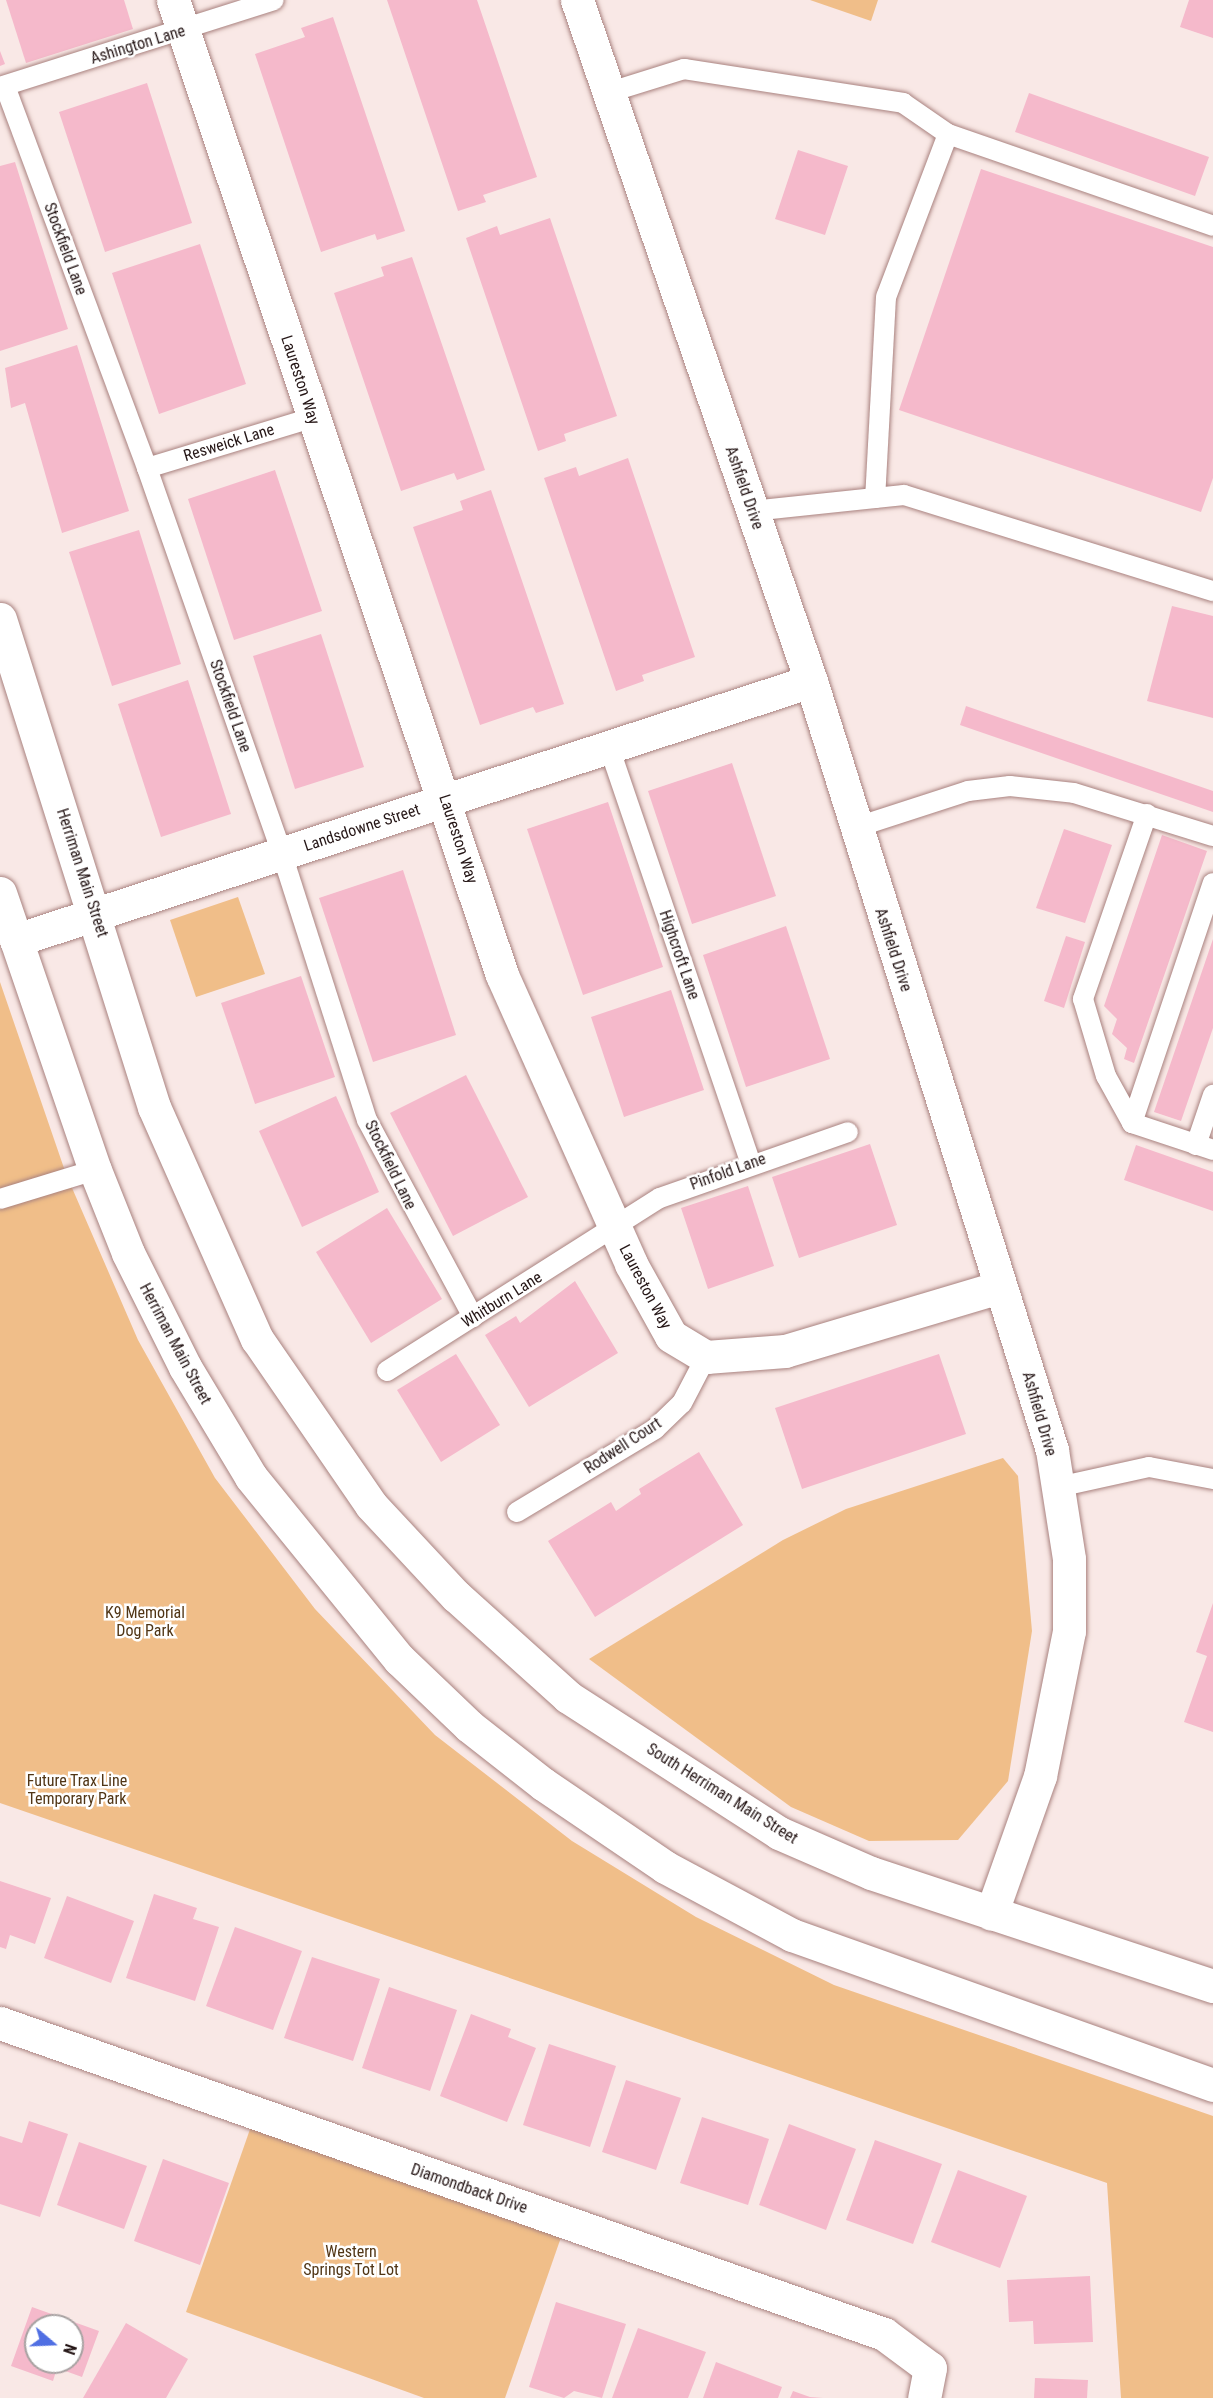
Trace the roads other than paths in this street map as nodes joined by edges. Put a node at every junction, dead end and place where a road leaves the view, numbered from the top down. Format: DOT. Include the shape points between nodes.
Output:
graph roads {
  1 [pos="173,0"];
  2 [pos="274,0"];
  3 [pos="577,0"];
  4 [pos="184,32"];
  5 [pos="2,86"];
  6 [pos="607,93"];
  7 [pos="948,134"];
  8 [pos="1213,226"];
  9 [pos="312,418"];
  10 [pos="147,468"];
  11 [pos="875,498"];
  12 [pos="752,511"];
  13 [pos="1213,591"];
  14 [pos="0,619"];
  15 [pos="811,681"];
  16 [pos="609,747"];
  17 [pos="445,801"];
  18 [pos="1147,814"];
  19 [pos="855,828"];
  20 [pos="1213,836"];
  21 [pos="282,854"];
  22 [pos="1213,883"];
  23 [pos="0,893"];
  24 [pos="96,913"];
  25 [pos="8,943"];
  26 [pos="1213,1095"];
  27 [pos="1132,1123"];
  28 [pos="848,1132"];
  29 [pos="1204,1148"];
  30 [pos="751,1163"];
  31 [pos="95,1170"];
  32 [pos="0,1199"];
  33 [pos="613,1224"];
  34 [pos="1000,1287"];
  35 [pos="473,1317"];
  36 [pos="706,1357"];
  37 [pos="387,1371"];
  38 [pos="1213,1479"];
  39 [pos="1058,1487"];
  40 [pos="371,1505"];
  41 [pos="517,1512"];
  42 [pos="991,1914"];
  43 [pos="1213,1986"];
  44 [pos="0,2023"];
  45 [pos="1213,2085"];
  46 [pos="927,2383"];
  1 -- 4 [label="street, Laureston Way"];
  2 -- 4 [label="lane, Ashington Lane"];
  3 -- 6 [label="street, Ashfield Drive"];
  4 -- 5 [label="lane, Ashington Lane"];
  4 -- 9 [label="street, Laureston Way"];
  5 -- 10 [label="lane, Stockfield Lane"];
  6 -- 7 [label="lane" via="684,69 903,103"];
  6 -- 12 [label="street, Ashfield Drive"];
  7 -- 8 [label="lane"];
  7 -- 11 [label="lane" via="886,297"];
  9 -- 10 [label="lane, Resweick Lane"];
  9 -- 17 [label="street, Laureston Way"];
  10 -- 21 [label="lane, Stockfield Lane"];
  11 -- 12 [label="lane"];
  11 -- 13 [label="lane" via="904,495"];
  12 -- 15 [label="street, Ashfield Drive"];
  14 -- 24 [label="street, Herriman Main Street"];
  15 -- 16 [label="street, Landsdowne Street"];
  15 -- 19 [label="street, Ashfield Drive"];
  16 -- 17 [label="street, Landsdowne Street"];
  16 -- 30 [label="lane, Highcroft Lane"];
  17 -- 21 [label="street, Landsdowne Street"];
  17 -- 33 [label="street, Laureston Way" via="502,975"];
  18 -- 19 [label="lane" via="1074,793 1010,786 968,791"];
  18 -- 20 [label="lane"];
  18 -- 27 [label="lane" via="1083,999 1106,1076"];
  19 -- 34 [label="street, Ashfield Drive"];
  21 -- 24 [label="street, Landsdowne Street"];
  21 -- 35 [label="lane, Stockfield Lane" via="367,1120"];
  22 -- 27 [label="lane"];
  23 -- 25 [label="street, Herriman Main Street"];
  24 -- 25 [label="street, Landsdowne Street"];
  24 -- 40 [label="street, Herriman Main Street" via="154,1107 257,1339"];
  25 -- 31 [label="street, Herriman Main Street"];
  26 -- 29 [label="lane"];
  27 -- 29 [label="lane"];
  28 -- 30 [label="lane, Pinfold Lane"];
  30 -- 33 [label="lane, Pinfold Lane" via="660,1198"];
  31 -- 32 [label="lane"];
  31 -- 45 [label="street, Herriman Main Street" via="128,1253 185,1367 251,1477 399,1659 470,1726 543,1784 665,1867 792,1935"];
  33 -- 35 [label="lane, Whitburn Lane"];
  33 -- 36 [label="street, Laureston Way" via="671,1336"];
  34 -- 36 [label="street" via="785,1351"];
  34 -- 39 [label="street, Ashfield Drive" via="1052,1450"];
  35 -- 37 [label="lane, Whitburn Lane"];
  36 -- 41 [label="lane, Rodwell Court" via="682,1403 655,1429"];
  38 -- 39 [label="lane" via="1149,1467"];
  39 -- 42 [label="street, Ashfield Drive" via="1069,1559 1069,1631 1060,1692 1040,1776"];
  40 -- 42 [label="street, South Herriman Main Street" via="456,1596 568,1697 779,1833 870,1873"];
  42 -- 43 [label="street, South Herriman Main Street"];
  44 -- 46 [label="street, Diamondback Drive" via="884,2334"];
}
